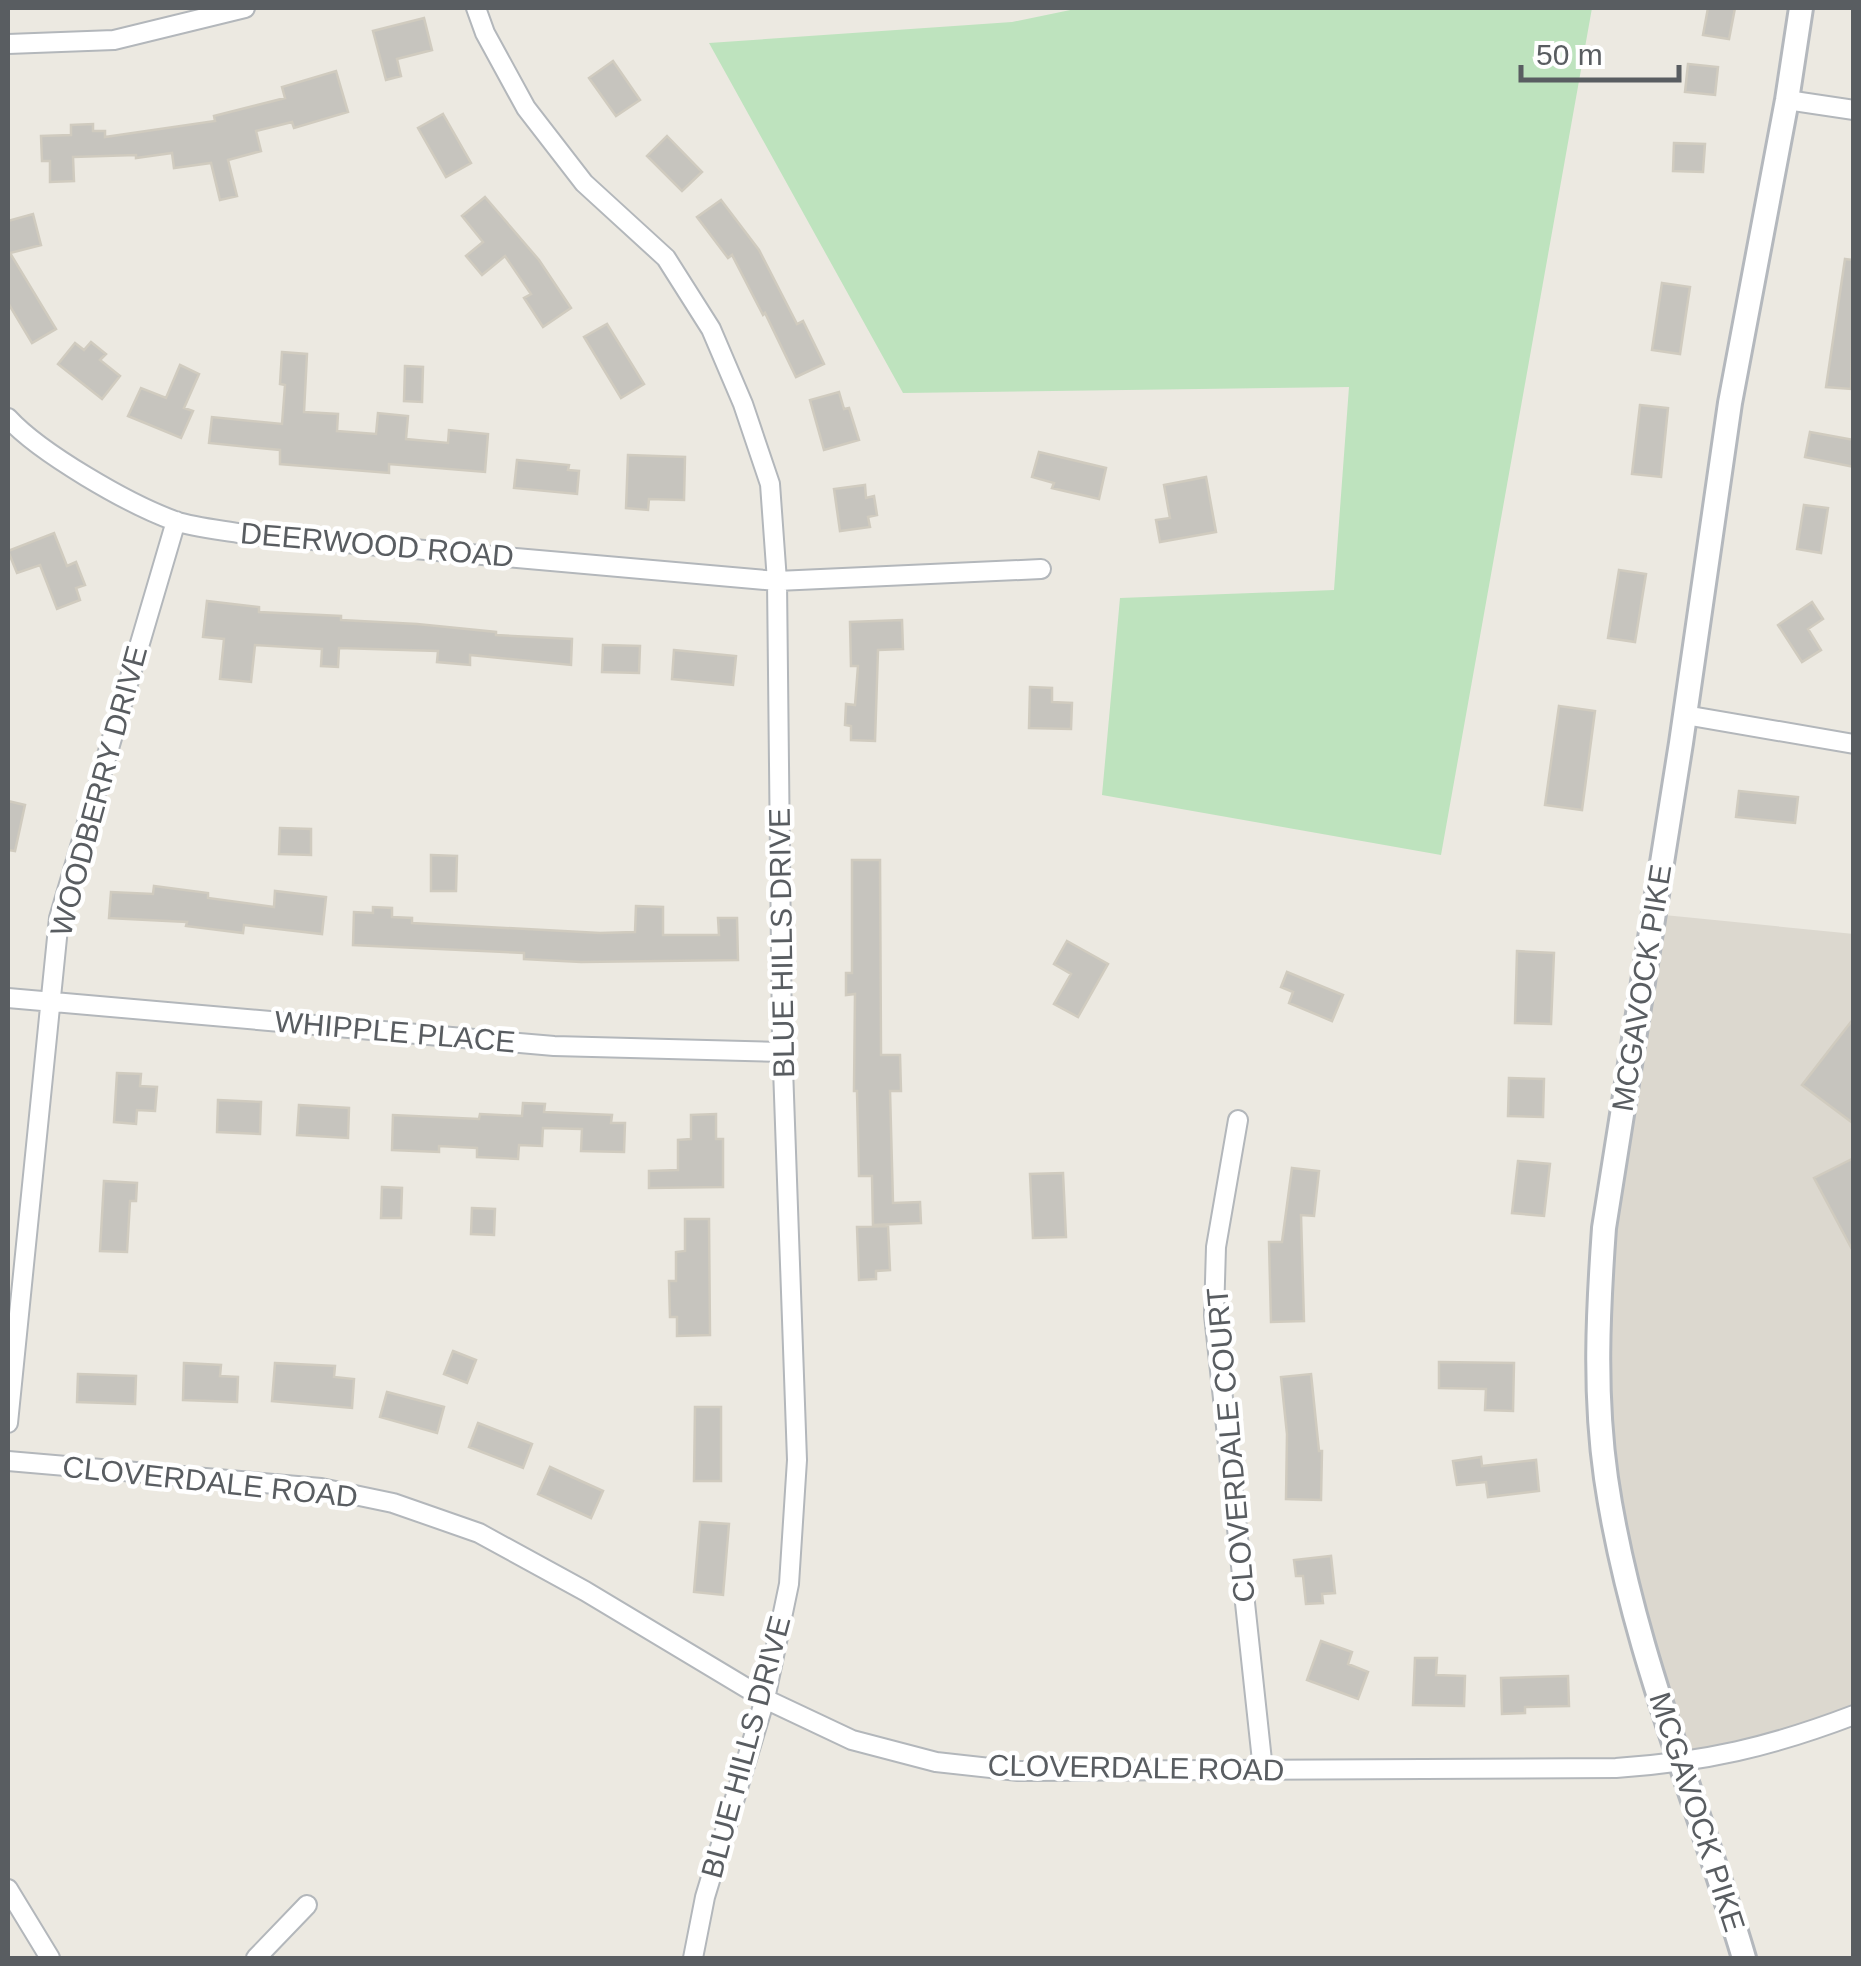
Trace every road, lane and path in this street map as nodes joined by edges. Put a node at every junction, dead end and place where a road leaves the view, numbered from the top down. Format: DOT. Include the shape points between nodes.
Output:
graph roads {
  1 [pos="245,8"];
  2 [pos="476,8"];
  3 [pos="1800,8"];
  4 [pos="8,44"];
  5 [pos="1787,100"];
  6 [pos="1854,110"];
  7 [pos="8,418"];
  8 [pos="176,521"];
  9 [pos="1040,569"];
  10 [pos="777,581"];
  11 [pos="1685,715"];
  12 [pos="1854,744"];
  13 [pos="8,998"];
  14 [pos="49,1002"];
  15 [pos="782,1052"];
  16 [pos="1238,1120"];
  17 [pos="8,1423"];
  18 [pos="8,1461"];
  19 [pos="765,1699"];
  20 [pos="1854,1716"];
  21 [pos="1683,1764"];
  22 [pos="1263,1770"];
  23 [pos="8,1889"];
  24 [pos="308,1905"];
  25 [pos="50,1958"];
  26 [pos="256,1958"];
  27 [pos="693,1958"];
  28 [pos="1744,1958"];
  1 -- 4 [label="street" via="114,40"];
  2 -- 10 [label="street, BLUE HILLS DRIVE" via="526,108 584,184 666,258 711,329 770,484"];
  3 -- 5 [label="main road, MCGAVOCK PIKE"];
  5 -- 6 [label="street"];
  5 -- 11 [label="main road, MCGAVOCK PIKE" via="1730,402"];
  7 -- 8 [label="street, DEERWOOD ROAD" via="27,439"];
  8 -- 10 [label="street, DEERWOOD ROAD" via="244,534"];
  8 -- 14 [label="street, WOODBERRY DRIVE" via="59,918"];
  9 -- 10 [label="street, DEERWOOD ROAD"];
  10 -- 15 [label="street, BLUE HILLS DRIVE"];
  11 -- 12 [label="street"];
  11 -- 21 [label="main road, MCGAVOCK PIKE" via="1604,1228 1597,1386 1606,1480 1643,1648"];
  13 -- 14 [label="street, WHIPPLE PLACE"];
  14 -- 15 [label="street, WHIPPLE PLACE" via="554,1046"];
  14 -- 17 [label="street, WOODBERRY DRIVE"];
  15 -- 19 [label="street, BLUE HILLS DRIVE" via="797,1460 788,1584"];
  16 -- 22 [label="street, CLOVERDALE COURT" via="1216,1247 1214,1315"];
  18 -- 19 [label="street, CLOVERDALE ROAD" via="320,1488 393,1503 479,1533"];
  19 -- 22 [label="street, CLOVERDALE ROAD" via="852,1740 936,1762 1018,1771"];
  19 -- 27 [label="street, BLUE HILLS DRIVE"];
  20 -- 21 [label="street, CLOVERDALE ROAD" via="1792,1739"];
  21 -- 22 [label="street, CLOVERDALE ROAD"];
  21 -- 28 [label="main road, MCGAVOCK PIKE"];
  23 -- 25 [label="street"];
  24 -- 26 [label="street"];
}
